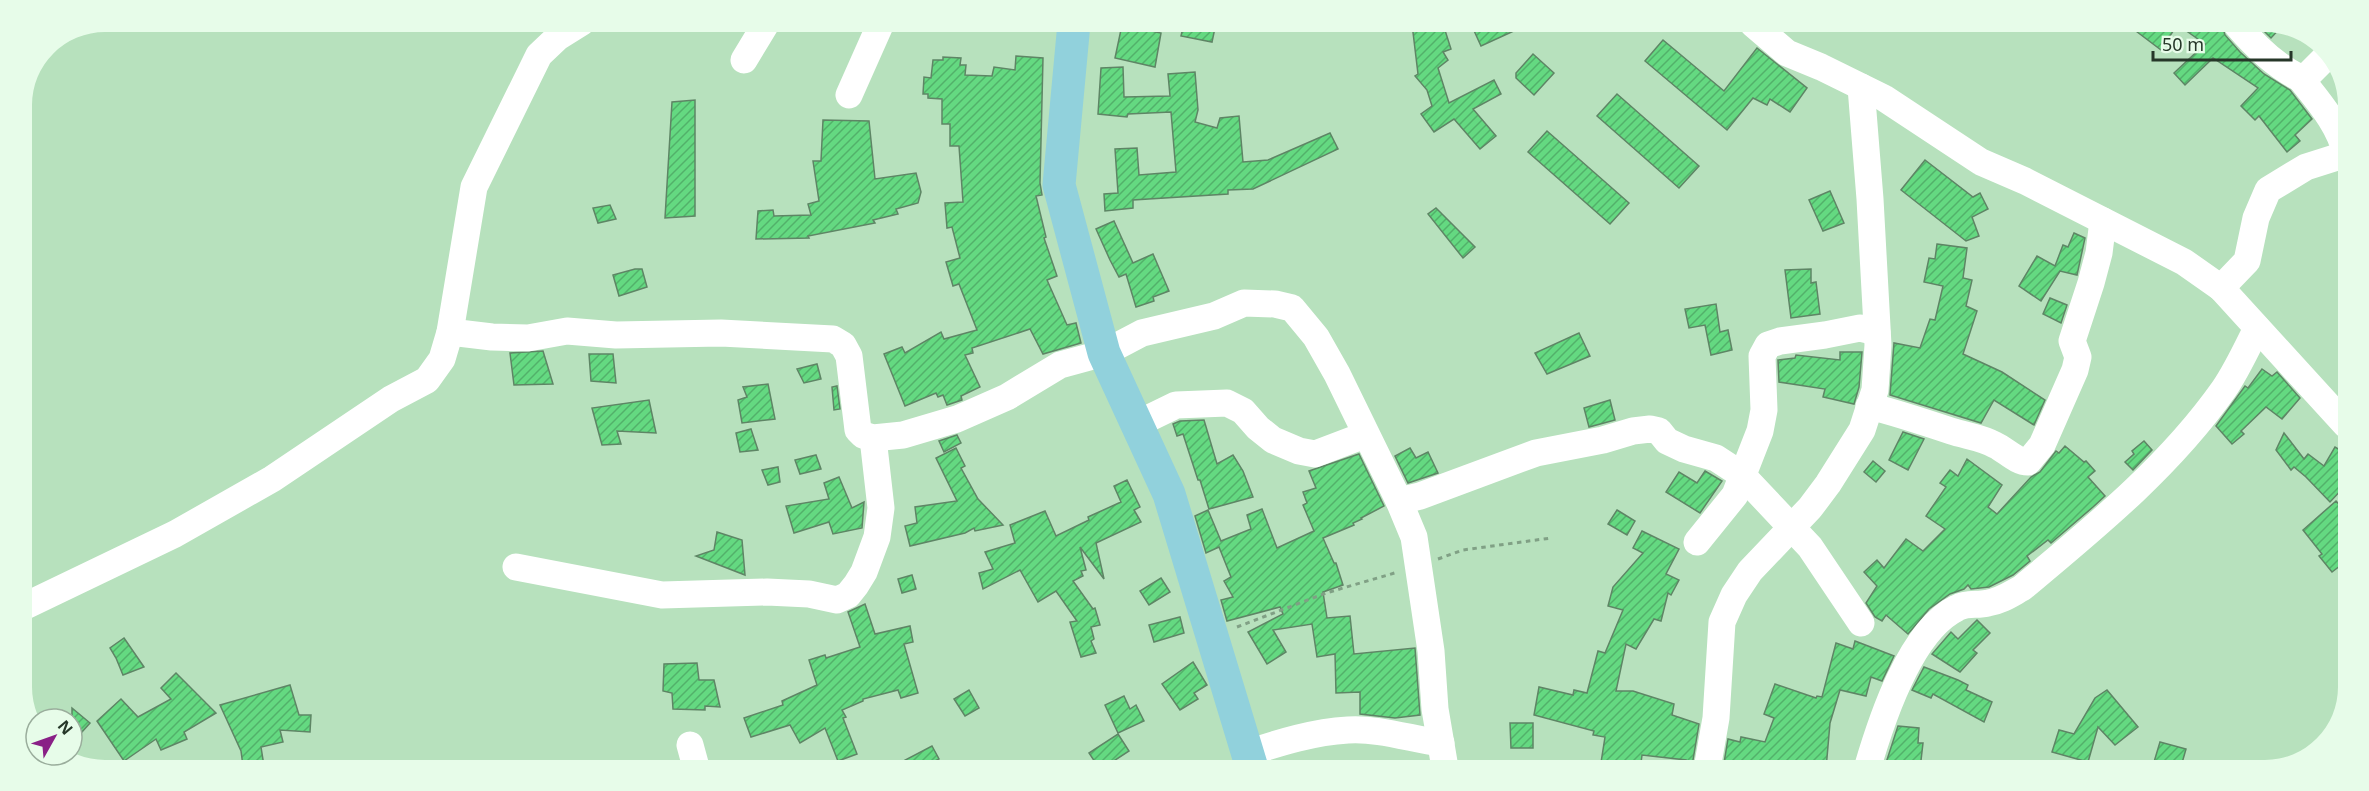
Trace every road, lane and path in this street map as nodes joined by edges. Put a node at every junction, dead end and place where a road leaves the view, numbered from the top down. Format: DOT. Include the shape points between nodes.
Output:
graph roads {
  1 [pos="568,31"];
  2 [pos="762,31"];
  3 [pos="877,31"];
  4 [pos="1073,31"];
  5 [pos="1762,31"];
  6 [pos="2243,31"];
  7 [pos="744,60"];
  8 [pos="2322,61"];
  9 [pos="2300,78"];
  10 [pos="1861,87"];
  11 [pos="849,95"];
  12 [pos="2337,129"];
  13 [pos="2337,157"];
  14 [pos="2103,221"];
  15 [pos="2221,288"];
  16 [pos="2256,328"];
  17 [pos="450,332"];
  18 [pos="1877,332"];
  19 [pos="1104,353"];
  20 [pos="1869,406"];
  21 [pos="2338,416"];
  22 [pos="1137,424"];
  23 [pos="1365,435"];
  24 [pos="873,438"];
  25 [pos="1742,475"];
  26 [pos="1399,501"];
  27 [pos="1792,526"];
  28 [pos="1551,538"];
  29 [pos="1698,542"];
  30 [pos="1419,566"];
  31 [pos="516,567"];
  32 [pos="32,603"];
  33 [pos="1861,623"];
  34 [pos="1213,636"];
  35 [pos="1443,756"];
  36 [pos="1250,760"];
  37 [pos="1709,760"];
  38 [pos="1870,760"];
  1 -- 17 [label="street" via="538,55 474,187"];
  2 -- 7 [label="street"];
  3 -- 11 [label="street"];
  4 -- 19 [label="main road" via="1059,186"];
  5 -- 10 [label="street" via="1787,53"];
  6 -- 9 [label="street" via="2269,58"];
  8 -- 9 [label="street"];
  9 -- 12 [label="street"];
  10 -- 14 [label="street" via="1980,162"];
  10 -- 18 [label="street"];
  13 -- 15 [label="street" via="2306,168 2268,190 2256,218 2247,261"];
  14 -- 15 [label="street" via="2184,262"];
  14 -- 20 [label="street" via="2099,253 2072,341 2078,357 2075,370 2042,445 2028,462 2021,462 1979,437"];
  15 -- 16 [label="street"];
  16 -- 21 [label="street"];
  16 -- 38 [label="street" via="2226,387 2169,457 2130,496 2022,588 1987,604 1969,603 1955,609 1924,635 1912,652"];
  17 -- 24 [label="street" via="528,338 567,332 721,333 833,339 843,345 849,356 858,430"];
  17 -- 32 [label="street" via="442,359 427,380 391,399 272,479 175,534"];
  18 -- 20 [label="street" via="1875,390"];
  18 -- 25 [label="street" via="1860,328 1768,345 1762,356 1764,410 1760,431"];
  19 -- 22 [label="main road"];
  19 -- 23 [label="street" via="1142,333 1214,316 1244,303 1292,308 1316,337"];
  19 -- 24 [label="street" via="1060,365 1007,397 957,420 903,435"];
  20 -- 27 [label="street" via="1862,430 1828,484"];
  22 -- 23 [label="street" via="1176,405 1227,403 1243,411 1274,440 1299,451 1315,454"];
  22 -- 34 [label="main road" via="1169,494"];
  23 -- 26 [label="street"];
  24 -- 31 [label="street" via="881,508 877,537 856,585 837,600 767,592 662,595"];
  25 -- 26 [label="street" via="1716,458 1667,441 1659,431 1650,429 1536,453"];
  25 -- 27 [label="street"];
  25 -- 29 [label="street" via="1735,495"];
  26 -- 30 [label="street" via="1414,537"];
  27 -- 33 [label="street"];
  27 -- 37 [label="street" via="1750,571 1722,622 1716,718"];
  28 -- 30 [label="path" via="1463,550"];
  30 -- 34 [label="path" via="1326,593"];
  30 -- 35 [label="street"];
  34 -- 36 [label="main road"];
  35 -- 36 [label="street" via="1383,733 1350,730 1311,734"];
}
